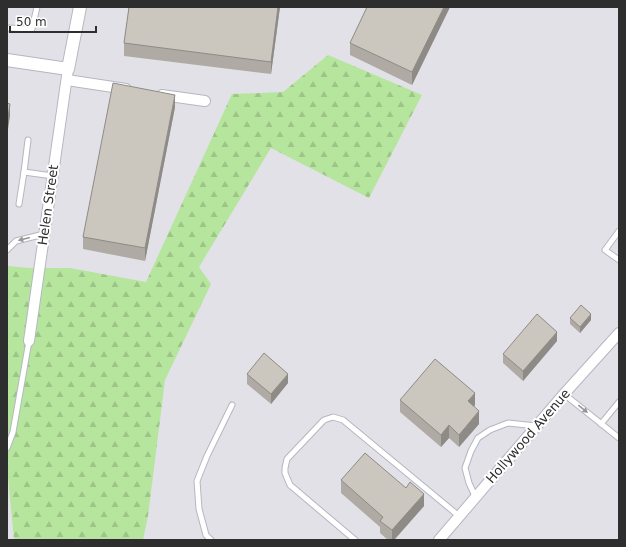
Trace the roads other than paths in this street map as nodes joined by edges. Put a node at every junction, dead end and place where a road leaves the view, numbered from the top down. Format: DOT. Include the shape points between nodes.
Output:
graph roads {
  1 [pos="37,7"];
  2 [pos="80,7"];
  3 [pos="7,28"];
  4 [pos="7,60"];
  5 [pos="67,75"];
  6 [pos="136,91"];
  7 [pos="151,93"];
  8 [pos="205,101"];
  9 [pos="28,140"];
  10 [pos="24,172"];
  11 [pos="53,176"];
  12 [pos="19,204"];
  13 [pos="619,230"];
  14 [pos="44,234"];
  15 [pos="7,250"];
  16 [pos="619,260"];
  17 [pos="619,333"];
  18 [pos="28,341"];
  19 [pos="564,394"];
  20 [pos="619,402"];
  21 [pos="232,405"];
  22 [pos="601,424"];
  23 [pos="536,426"];
  24 [pos="619,438"];
  25 [pos="7,448"];
  26 [pos="475,496"];
  27 [pos="459,516"];
  28 [pos="211,540"];
  29 [pos="355,540"];
  30 [pos="439,540"];
  1 -- 3 [label="lane" via="32,29"];
  2 -- 5 [label="street"];
  4 -- 5 [label="street"];
  5 -- 6 [label="street"];
  5 -- 11 [label="street, Helen Street"];
  7 -- 8 [label="street"];
  9 -- 10 [label="lane"];
  10 -- 11 [label="lane"];
  10 -- 12 [label="lane"];
  11 -- 14 [label="street, Helen Street"];
  13 -- 16 [label="lane" via="604,250"];
  14 -- 15 [label="lane, one-way" via="16,241"];
  14 -- 18 [label="street, Helen Street"];
  17 -- 19 [label="street, Hollywood Avenue"];
  18 -- 25 [label="lane" via="13,432"];
  19 -- 22 [label="lane, one-way"];
  19 -- 23 [label="street, Hollywood Avenue"];
  20 -- 22 [label="lane"];
  21 -- 28 [label="lane" via="197,480 199,509 206,535"];
  22 -- 24 [label="lane"];
  23 -- 26 [label="street, Hollywood Avenue"];
  23 -- 26 [label="lane" via="508,424 490,430 478,438 470,451 465,468"];
  26 -- 27 [label="street, Hollywood Avenue"];
  27 -- 29 [label="lane" via="343,420 333,417 324,420 287,459 285,473 290,485"];
  27 -- 30 [label="street, Hollywood Avenue"];
}
